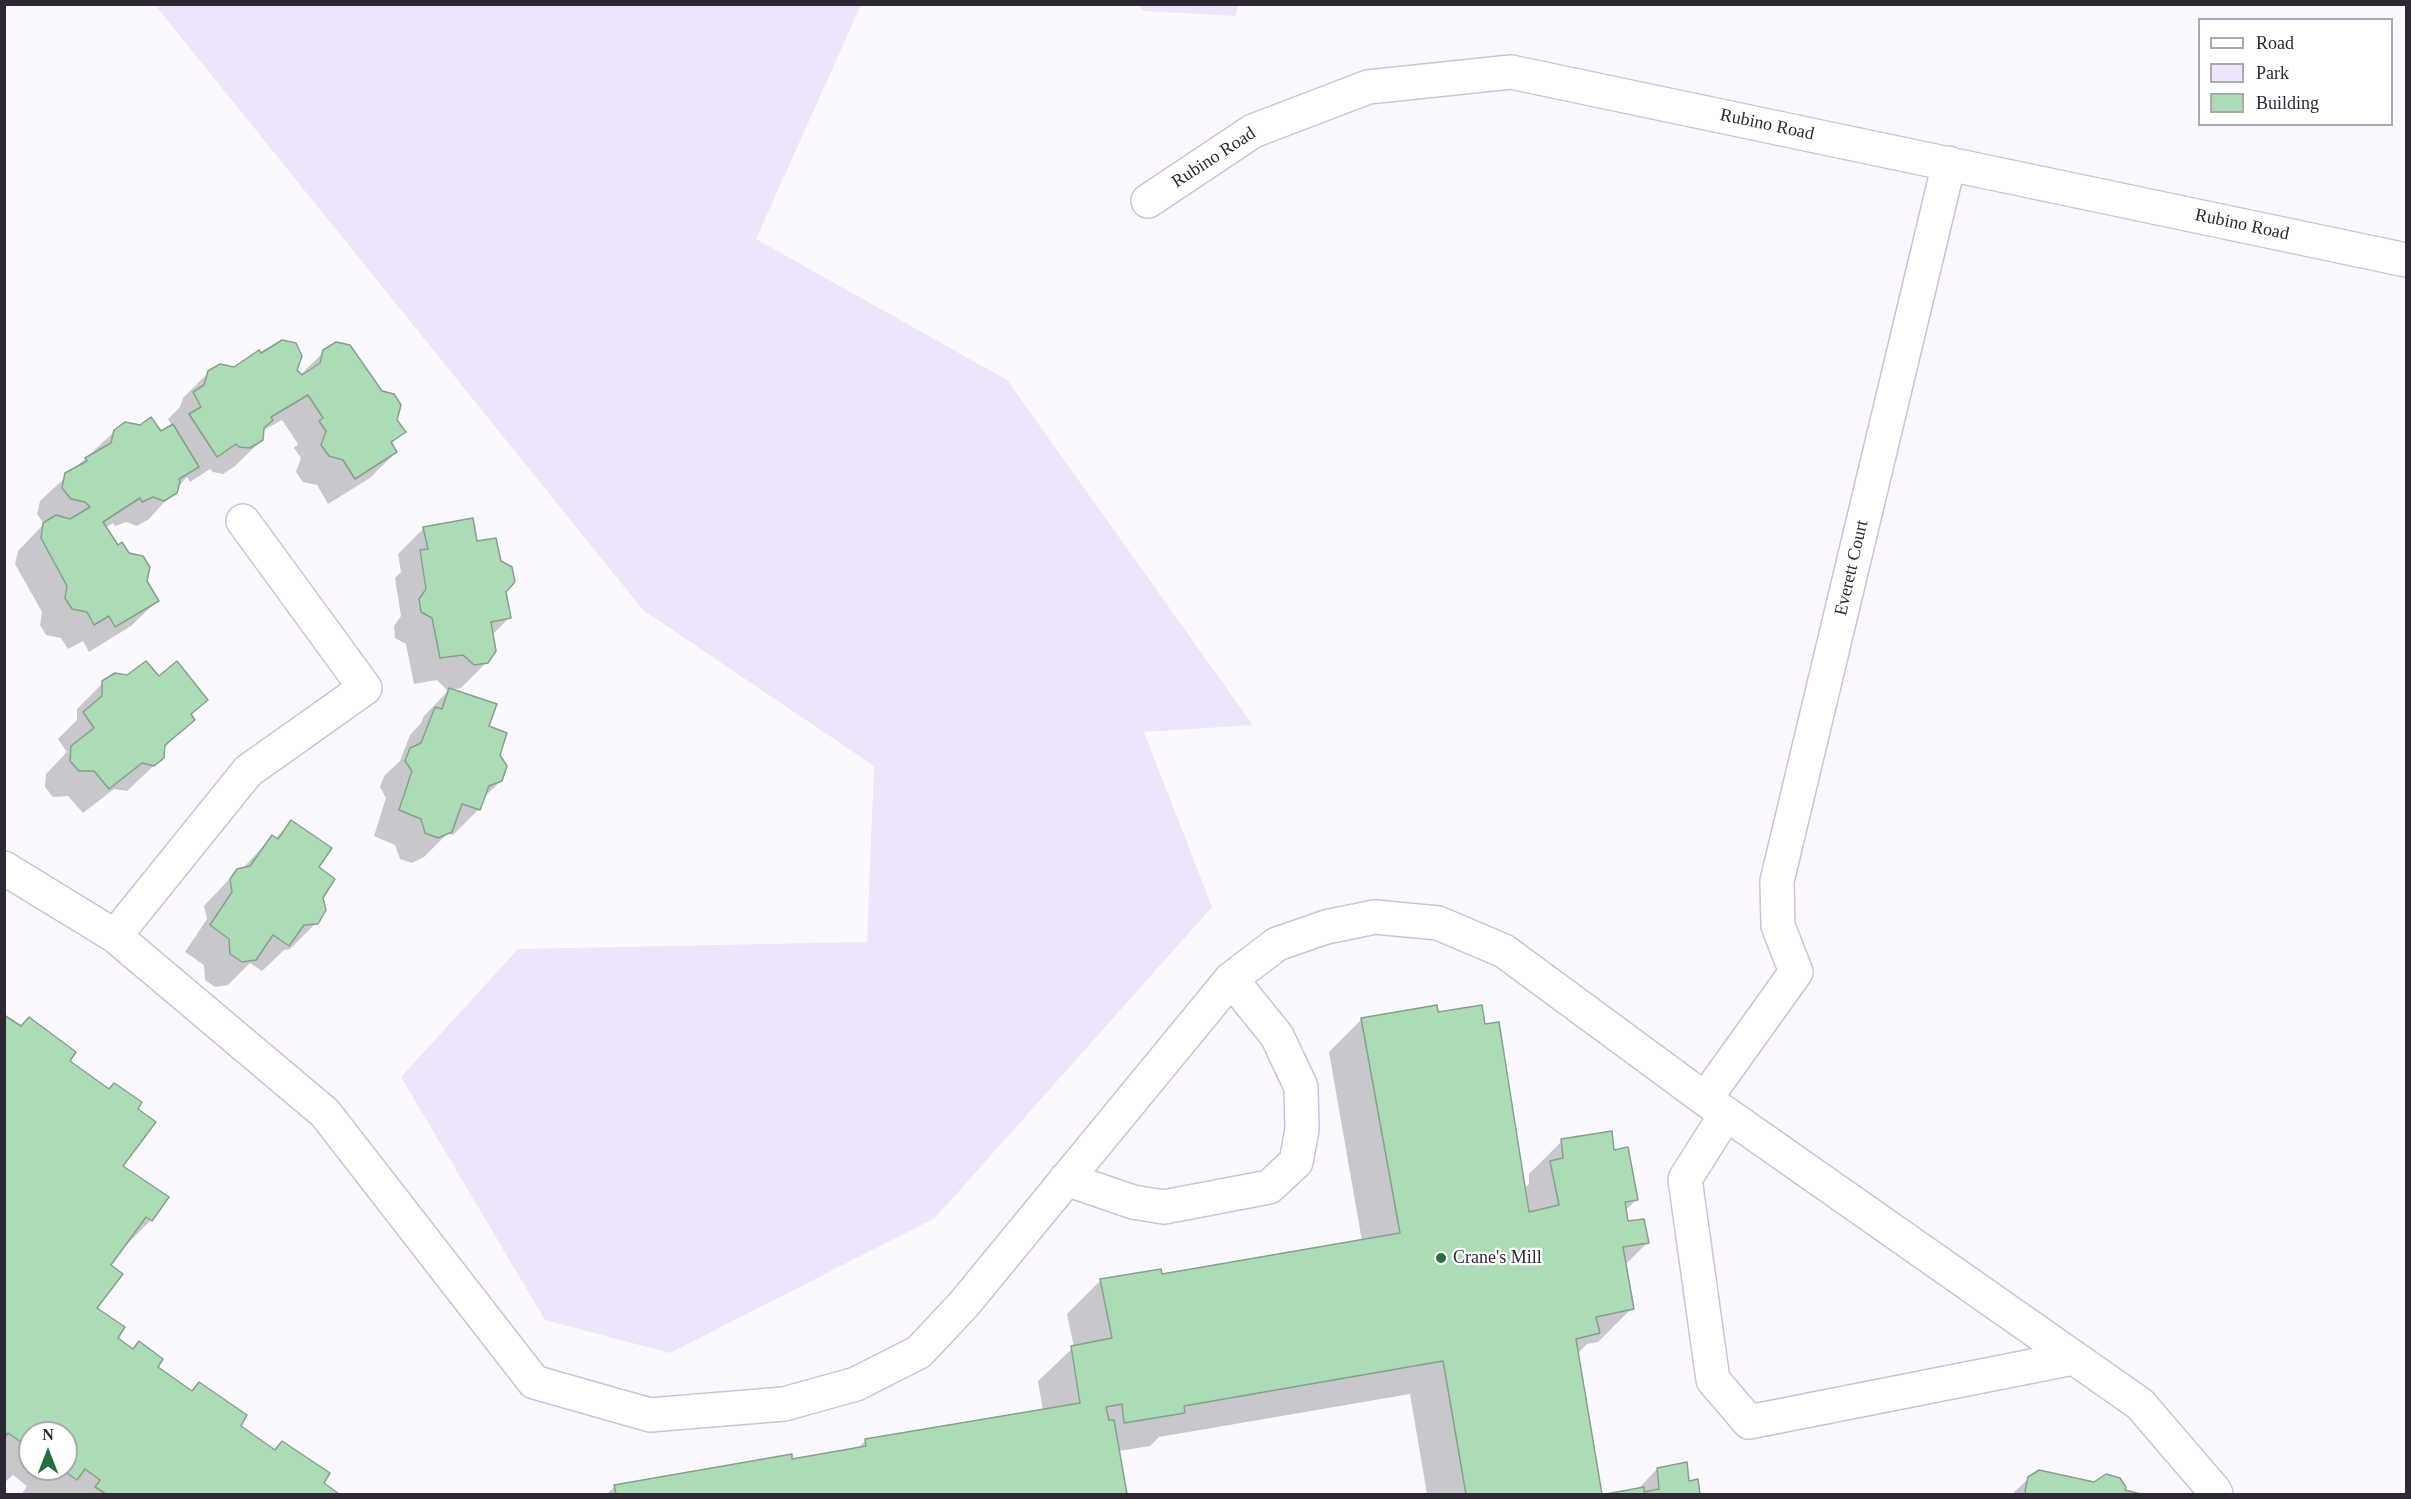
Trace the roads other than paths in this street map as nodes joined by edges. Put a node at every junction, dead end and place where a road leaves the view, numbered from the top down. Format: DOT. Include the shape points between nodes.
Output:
graph roads {
  1 [pos="1949,163"];
  2 [pos="1148,201"];
  3 [pos="2406,260"];
  4 [pos="243,521"];
  5 [pos="4,868"];
  6 [pos="116,936"];
  7 [pos="1231,979"];
  8 [pos="1716,1106"];
  9 [pos="1066,1179"];
  10 [pos="2073,1358"];
  11 [pos="2216,1494"];
  1 -- 2 [label="street, Rubino Road" via="1511,72 1368,87 1253,131"];
  1 -- 3 [label="street, Rubino Road"];
  1 -- 8 [label="street, Everett Court" via="1777,881 1778,926 1796,972"];
  4 -- 6 [label="street" via="365,688 248,771"];
  5 -- 6 [label="street"];
  6 -- 9 [label="street" via="325,1113 534,1382 650,1415 784,1404 856,1384 919,1352 964,1304"];
  7 -- 8 [label="street" via="1277,944 1326,927 1375,917 1438,923 1504,951"];
  7 -- 9 [label="street"];
  7 -- 9 [label="street" via="1277,1036 1301,1087 1302,1131 1296,1162 1269,1187 1164,1207 1133,1202"];
  8 -- 10 [label="street"];
  8 -- 10 [label="street" via="1685,1179 1713,1380 1749,1422"];
  10 -- 11 [label="street" via="2140,1404"];
}
